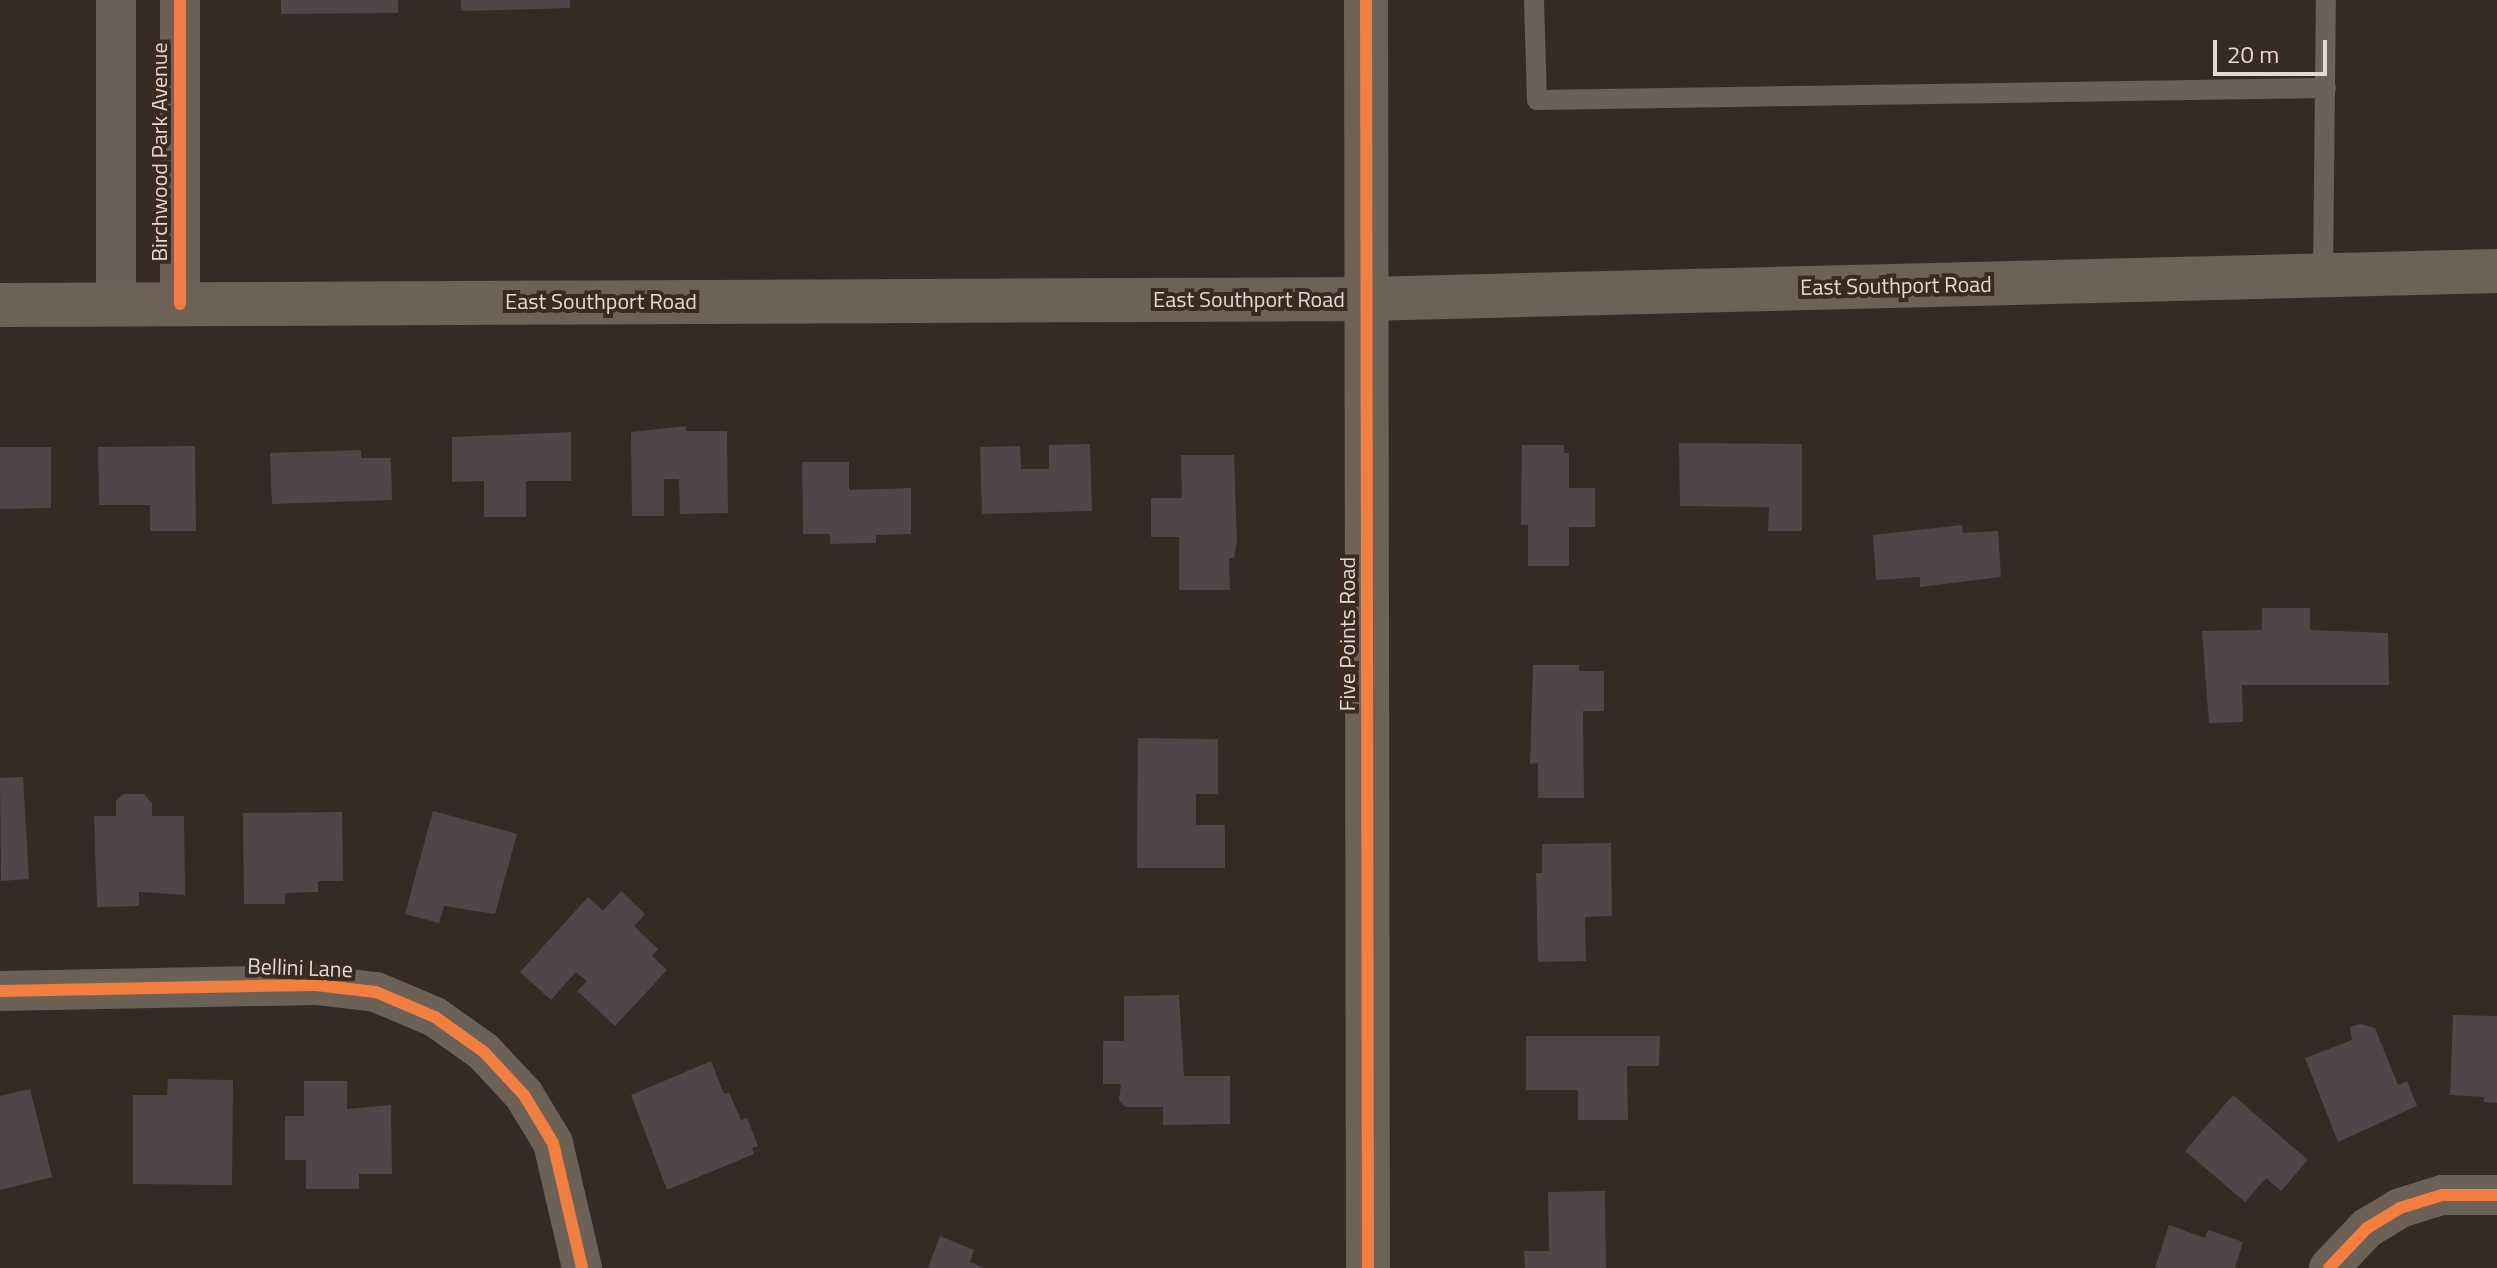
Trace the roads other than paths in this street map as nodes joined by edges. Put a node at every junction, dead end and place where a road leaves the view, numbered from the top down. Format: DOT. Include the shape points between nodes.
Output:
graph roads {
  1 [pos="116,0"];
  2 [pos="180,0"];
  3 [pos="1366,0"];
  4 [pos="1534,0"];
  5 [pos="2326,0"];
  6 [pos="2326,88"];
  7 [pos="2497,271"];
  8 [pos="2323,275"];
  9 [pos="1367,299"];
  10 [pos="116,304"];
  11 [pos="180,304"];
  12 [pos="0,305"];
  13 [pos="0,991"];
  14 [pos="2497,1195"];
  15 [pos="582,1268"];
  16 [pos="1368,1268"];
  17 [pos="2329,1268"];
  1 -- 10 [label="street, Birchwood Park Avenue"];
  2 -- 11 [label="street, Birchwood Park Avenue"];
  3 -- 9 [label="main road, Five Points Road"];
  4 -- 6 [label="lane" via="1537,100"];
  5 -- 6 [label="lane"];
  6 -- 8 [label="lane"];
  7 -- 8 [label="main road, East Southport Road"];
  8 -- 9 [label="main road, East Southport Road"];
  9 -- 11 [label="main road, East Southport Road"];
  9 -- 16 [label="main road, Five Points Road"];
  10 -- 11 [label="main road, East Southport Road"];
  10 -- 12 [label="main road, East Southport Road"];
  13 -- 15 [label="street, Bellini Lane" via="316,985 376,992 435,1017 484,1052 524,1095 553,1143"];
  14 -- 17 [label="street" via="2442,1195 2400,1208 2367,1228"];
}
